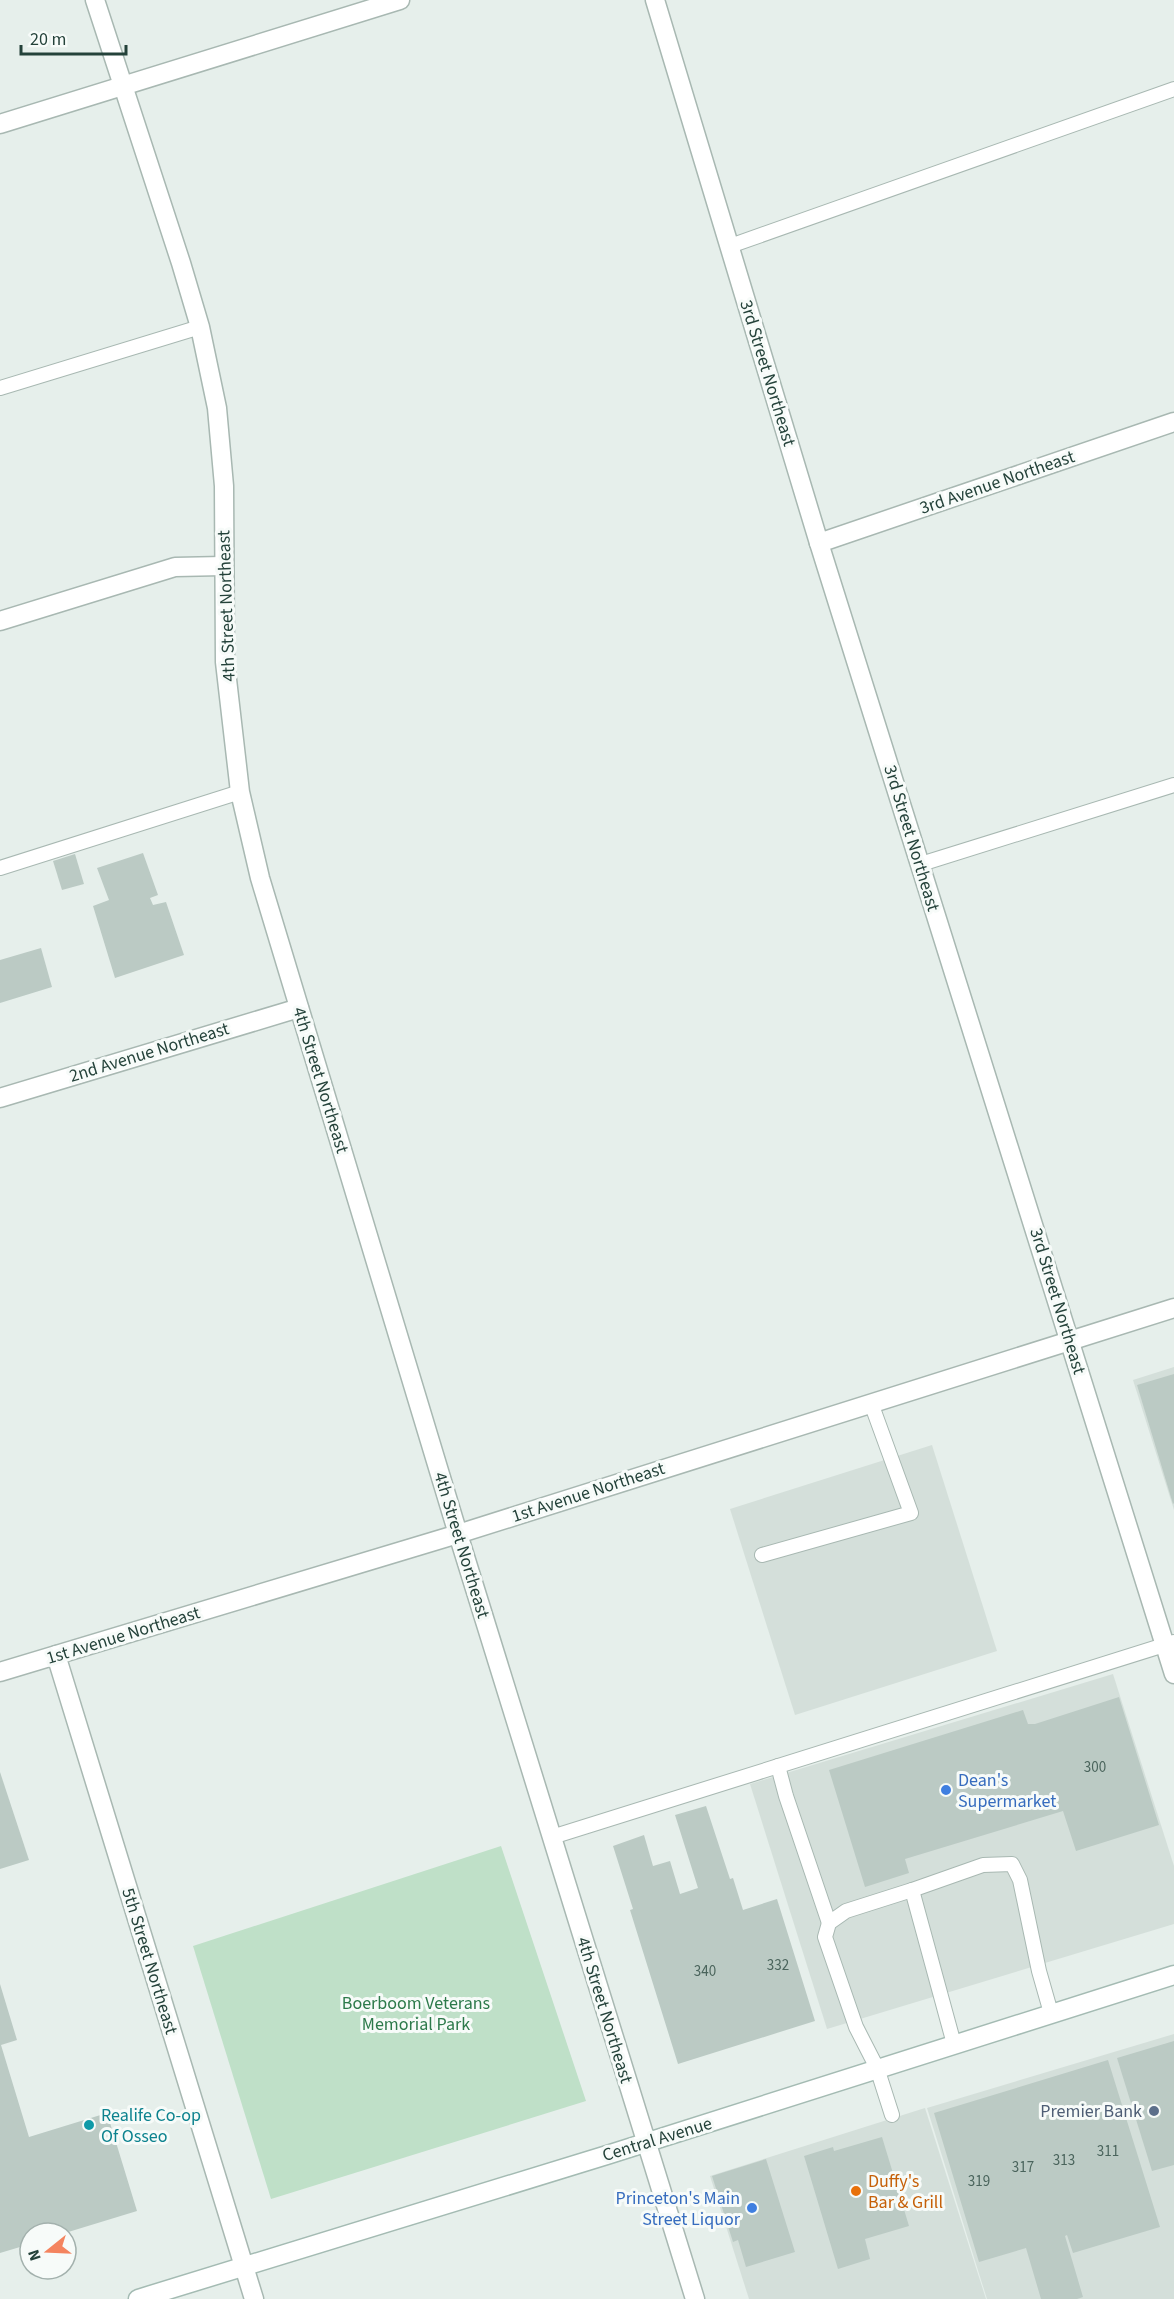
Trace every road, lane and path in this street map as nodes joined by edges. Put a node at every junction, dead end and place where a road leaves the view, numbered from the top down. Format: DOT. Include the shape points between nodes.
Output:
graph roads {
  1 [pos="95,0"];
  2 [pos="400,0"];
  3 [pos="655,0"];
  4 [pos="122,84"];
  5 [pos="1174,90"];
  6 [pos="0,124"];
  7 [pos="730,246"];
  8 [pos="200,327"];
  9 [pos="0,388"];
  10 [pos="1174,422"];
  11 [pos="819,543"];
  12 [pos="223,566"];
  13 [pos="0,621"];
  14 [pos="1174,785"];
  15 [pos="240,792"];
  16 [pos="921,864"];
  17 [pos="0,868"];
  18 [pos="299,1008"];
  19 [pos="0,1098"];
  20 [pos="1174,1308"];
  21 [pos="1070,1340"];
  22 [pos="872,1403"];
  23 [pos="458,1534"];
  24 [pos="762,1555"];
  25 [pos="1169,1643"];
  26 [pos="56,1655"];
  27 [pos="0,1672"];
  28 [pos="1174,1674"];
  29 [pos="778,1766"];
  30 [pos="552,1837"];
  31 [pos="912,1890"];
  32 [pos="829,1923"];
  33 [pos="1174,1975"];
  34 [pos="1051,2013"];
  35 [pos="954,2044"];
  36 [pos="877,2068"];
  37 [pos="892,2115"];
  38 [pos="646,2142"];
  39 [pos="244,2266"];
  40 [pos="138,2299"];
  41 [pos="254,2299"];
  42 [pos="694,2299"];
  1 -- 4 [label="street, 4th Street Northeast"];
  2 -- 4 [label="street"];
  3 -- 7 [label="street, 3rd Street Northeast"];
  4 -- 6 [label="street"];
  4 -- 8 [label="street, 4th Street Northeast"];
  5 -- 7 [label="lane"];
  7 -- 11 [label="street, 3rd Street Northeast"];
  8 -- 9 [label="lane"];
  8 -- 12 [label="street, 4th Street Northeast" via="217,408 224,486"];
  10 -- 11 [label="street, 3rd Avenue Northeast"];
  11 -- 16 [label="street, 3rd Street Northeast"];
  12 -- 13 [label="street" via="175,567"];
  12 -- 15 [label="street, 4th Street Northeast" via="225,662"];
  14 -- 16 [label="lane"];
  15 -- 17 [label="lane"];
  15 -- 18 [label="street, 4th Street Northeast" via="260,879"];
  16 -- 21 [label="street, 3rd Street Northeast"];
  18 -- 19 [label="street, 2nd Avenue Northeast"];
  18 -- 23 [label="street, 4th Street Northeast"];
  20 -- 21 [label="street, 1st Avenue Northeast"];
  21 -- 22 [label="street, 1st Avenue Northeast"];
  21 -- 25 [label="street, 3rd Street Northeast"];
  22 -- 23 [label="street, 1st Avenue Northeast"];
  22 -- 24 [label="lane" via="911,1513"];
  23 -- 26 [label="street, 1st Avenue Northeast"];
  23 -- 30 [label="street, 4th Street Northeast"];
  25 -- 28 [label="street, 3rd Street Northeast"];
  25 -- 29 [label="lane"];
  26 -- 27 [label="street, 1st Avenue Northeast"];
  26 -- 39 [label="street, 5th Street Northeast"];
  29 -- 30 [label="lane"];
  29 -- 32 [label="lane"];
  30 -- 38 [label="street, 4th Street Northeast"];
  31 -- 32 [label="lane" via="846,1911"];
  31 -- 34 [label="lane" via="984,1865 1012,1864 1020,1880"];
  31 -- 35 [label="lane"];
  32 -- 36 [label="lane" via="825,1937 856,2027"];
  33 -- 34 [label="street, Central Avenue"];
  34 -- 35 [label="street, Central Avenue"];
  35 -- 36 [label="street, Central Avenue"];
  36 -- 37 [label="lane"];
  36 -- 38 [label="street, Central Avenue"];
  38 -- 39 [label="street, Central Avenue"];
  38 -- 42 [label="street, 4th Street Northeast"];
  39 -- 40 [label="street, Central Avenue"];
  39 -- 41 [label="street, 5th Street Northeast"];
}
